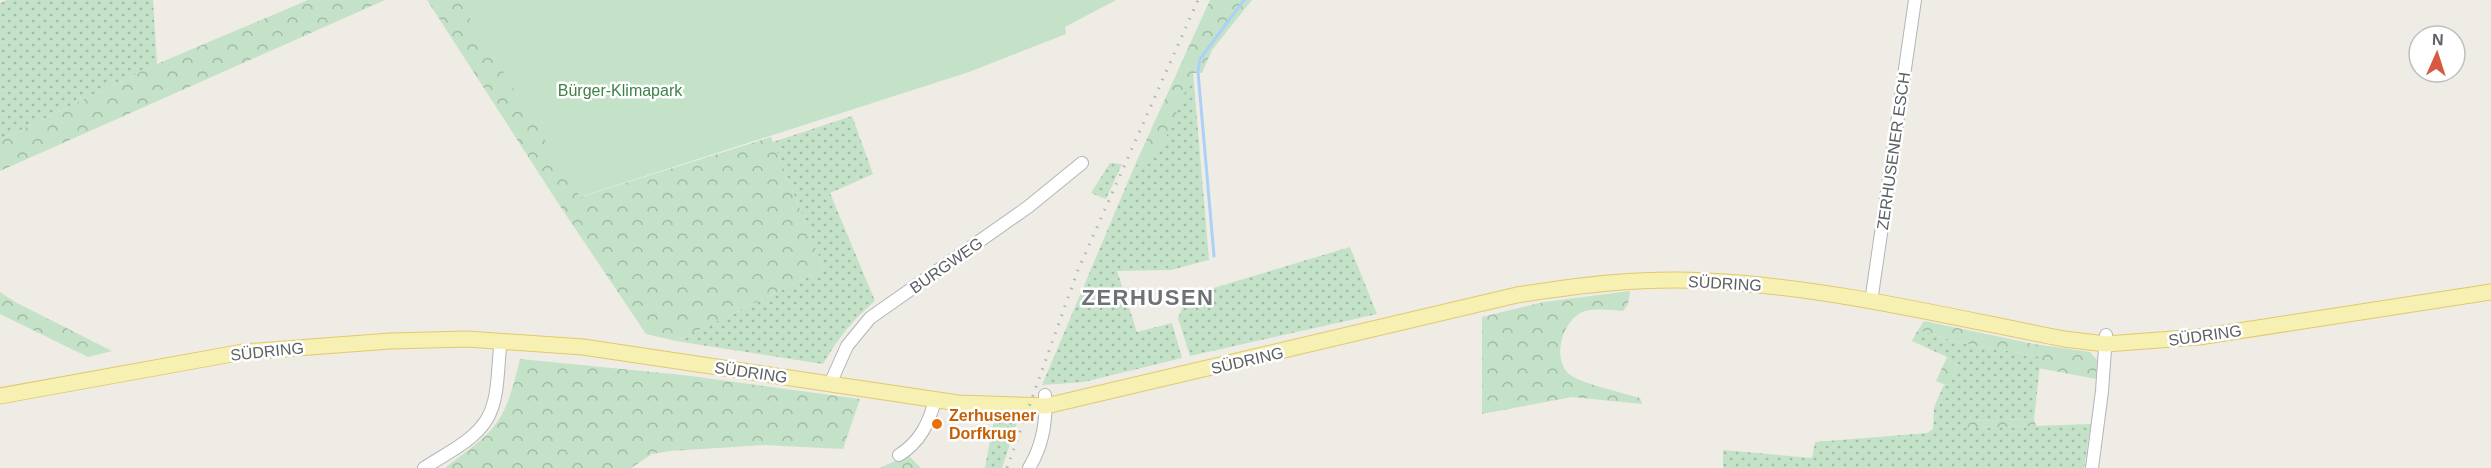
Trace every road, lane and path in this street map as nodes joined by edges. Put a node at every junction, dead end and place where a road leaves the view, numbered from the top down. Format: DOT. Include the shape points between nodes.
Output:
graph roads {
  1 [pos="1915,0"];
  2 [pos="1082,163"];
  3 [pos="2491,292"];
  4 [pos="1871,302"];
  5 [pos="2106,339"];
  6 [pos="501,340"];
  7 [pos="830,384"];
  8 [pos="0,396"];
  9 [pos="935,400"];
  10 [pos="1045,400"];
  11 [pos="899,455"];
  12 [pos="424,468"];
  13 [pos="1029,468"];
  14 [pos="2092,468"];
  1 -- 4 [label="street, ZERHUSENER ESCH"];
  2 -- 7 [label="street, BURGWEG" via="1019,214 870,318 847,346"];
  3 -- 5 [label="main road, SÜDRING" via="2199,337"];
  4 -- 5 [label="main road, SÜDRING" via="2064,339"];
  4 -- 10 [label="main road, SÜDRING" via="1769,285 1706,280 1579,285 1517,295"];
  5 -- 14 [label="street"];
  6 -- 7 [label="main road, SÜDRING" via="583,347"];
  6 -- 8 [label="main road, SÜDRING" via="390,341 243,352"];
  6 -- 12 [label="street" via="495,398 487,419 473,435"];
  7 -- 9 [label="main road, SÜDRING"];
  9 -- 10 [label="main road, SÜDRING" via="1000,406"];
  9 -- 11 [label="street" via="926,428"];
  10 -- 13 [label="street" via="1041,444"];
}
